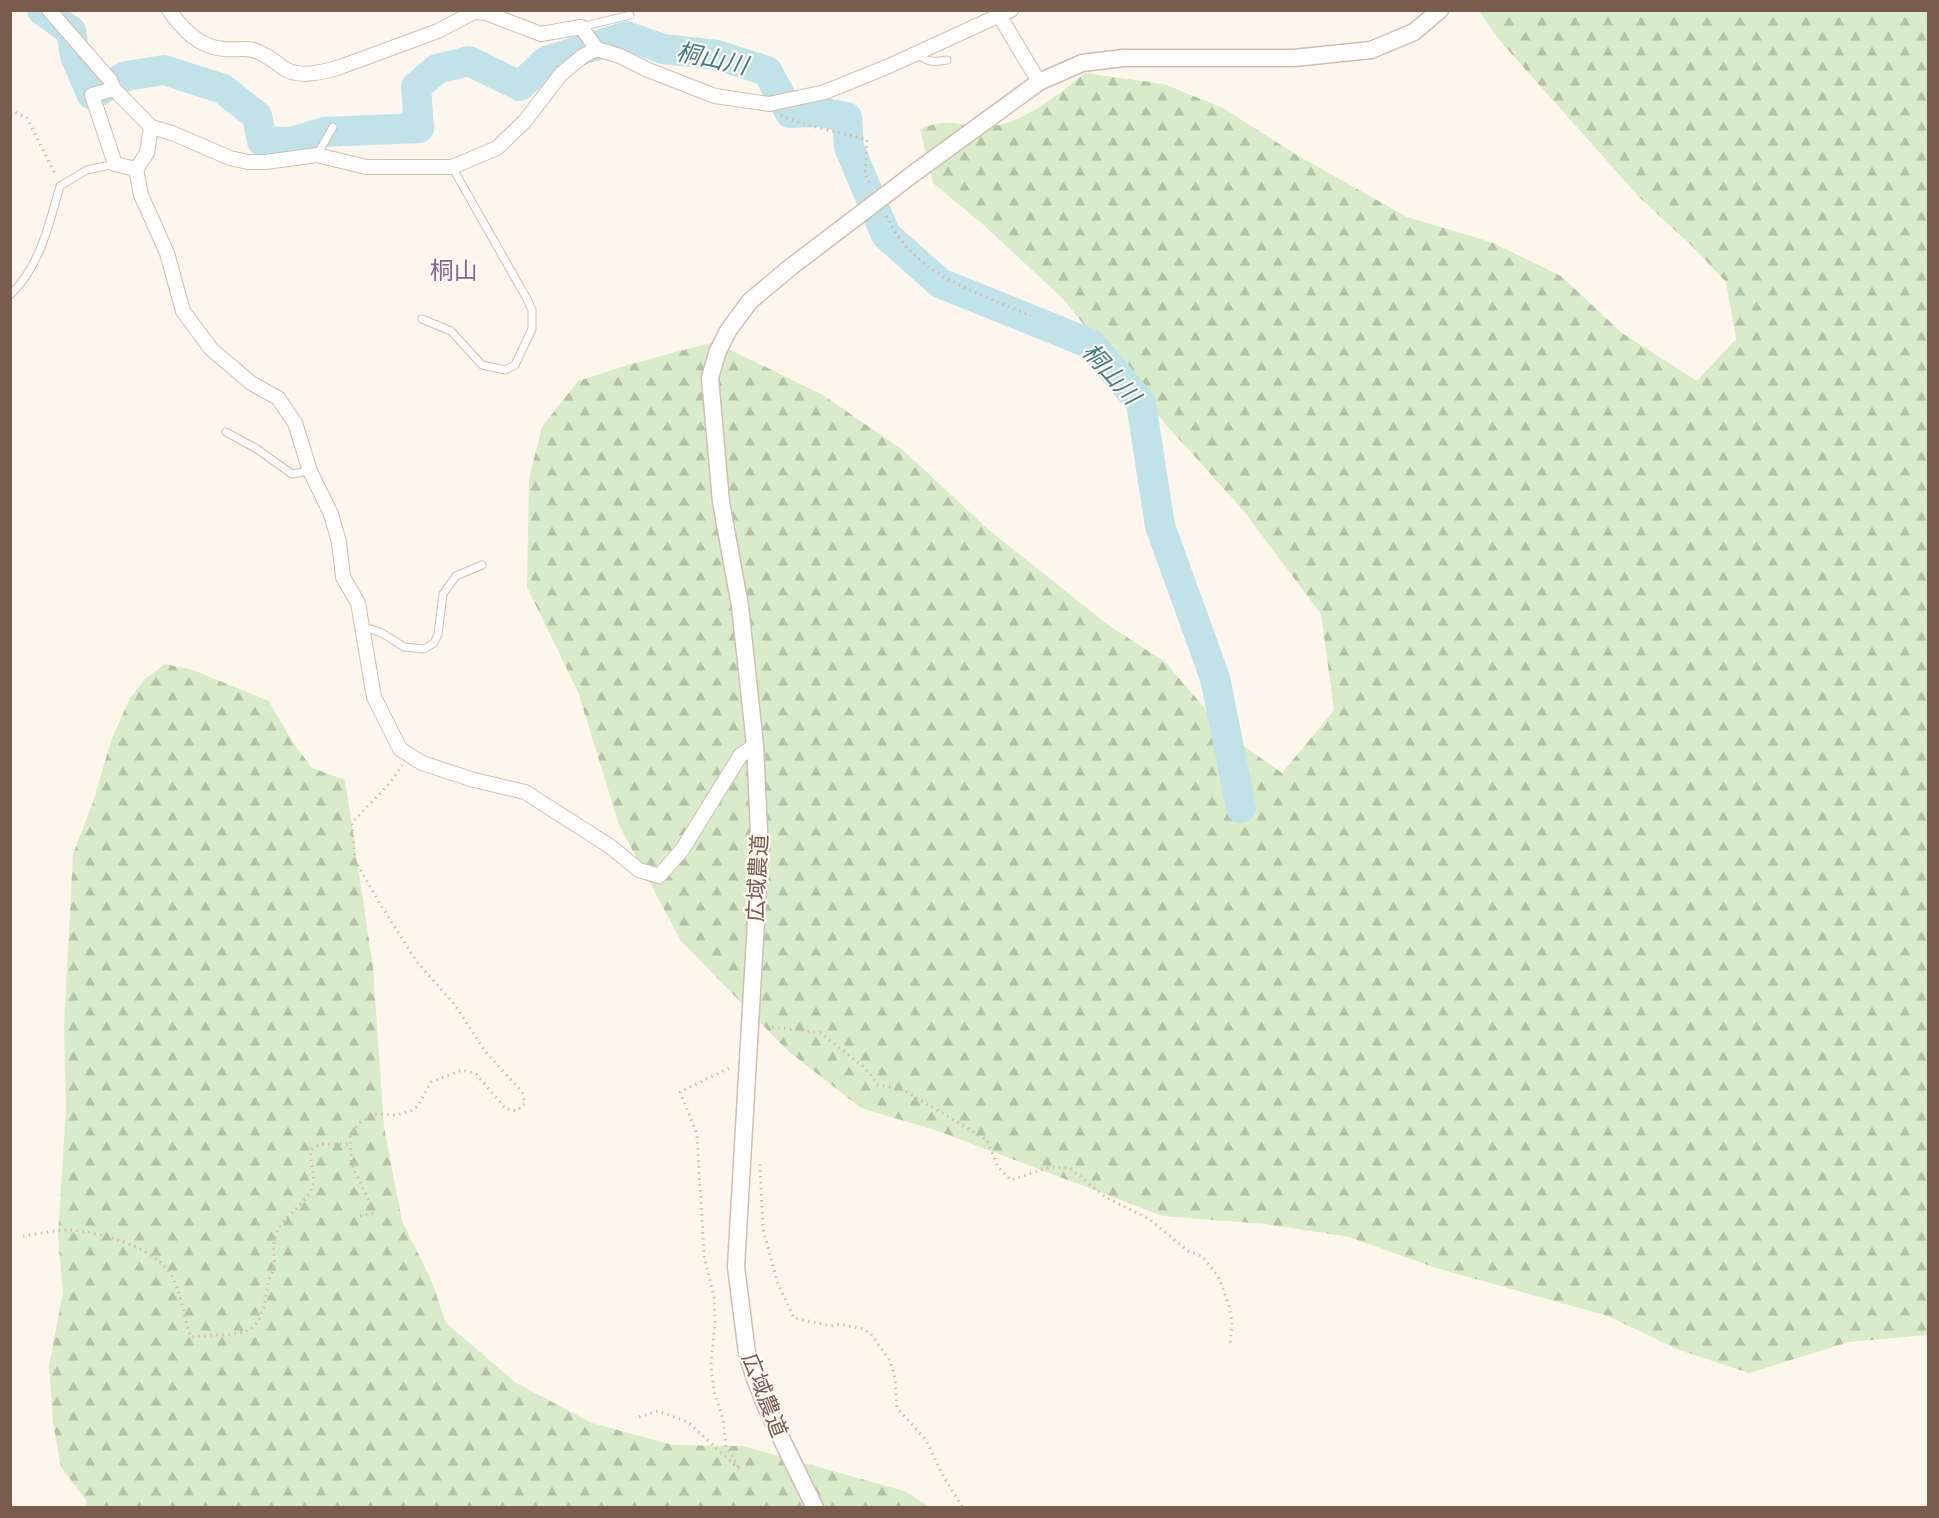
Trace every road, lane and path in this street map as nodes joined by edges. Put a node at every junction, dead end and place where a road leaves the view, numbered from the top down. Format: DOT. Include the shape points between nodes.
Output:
graph roads {
  1 [pos="49,10"];
  2 [pos="169,10"];
  3 [pos="1440,10"];
  4 [pos="1005,13"];
  5 [pos="630,15"];
  6 [pos="581,27"];
  7 [pos="597,49"];
  8 [pos="917,53"];
  9 [pos="947,60"];
  10 [pos="1039,82"];
  11 [pos="114,89"];
  12 [pos="10,110"];
  13 [pos="151,127"];
  14 [pos="333,127"];
  15 [pos="317,155"];
  16 [pos="115,164"];
  17 [pos="452,167"];
  18 [pos="136,169"];
  19 [pos="60,186"];
  20 [pos="10,295"];
  21 [pos="422,319"];
  22 [pos="226,432"];
  23 [pos="310,471"];
  24 [pos="483,565"];
  25 [pos="362,626"];
  26 [pos="755,745"];
  27 [pos="400,749"];
  28 [pos="750,1024"];
  29 [pos="747,1059"];
  30 [pos="348,1144"];
  31 [pos="760,1160"];
  32 [pos="360,1216"];
  33 [pos="23,1236"];
  34 [pos="1230,1344"];
  35 [pos="639,1417"];
  36 [pos="815,1508"];
  37 [pos="963,1508"];
  1 -- 11 [label="street"];
  2 -- 6 [label="street" via="187,34 207,45 252,50 275,59 293,73 325,72 438,31 474,12 541,34"];
  3 -- 10 [label="street, 広域農道" via="1414,32 1371,50 1294,58 1123,58 1082,63"];
  4 -- 8 [label="street"];
  4 -- 10 [label="street"];
  5 -- 6 [label="lane"];
  6 -- 7 [label="street"];
  7 -- 8 [label="street" via="715,96 769,104 825,92"];
  7 -- 17 [label="street" via="561,74 525,121 497,148"];
  8 -- 9 [label="lane" via="923,60"];
  10 -- 26 [label="street, 広域農道, bridge" via="750,301 717,353 710,378 722,502 740,606"];
  11 -- 13 [label="street"];
  11 -- 16 [label="street" via="92,95"];
  12 -- 19 [label="path" via="27,118"];
  13 -- 15 [label="street" via="248,162"];
  13 -- 18 [label="street" via="147,153"];
  14 -- 15 [label="lane"];
  15 -- 17 [label="street" via="366,167"];
  16 -- 18 [label="street"];
  16 -- 19 [label="lane" via="87,170"];
  17 -- 21 [label="lane" via="527,299 532,310 532,328 515,365 505,370 482,365 451,331"];
  18 -- 23 [label="street" via="141,195 167,253 183,311 211,349 251,382 278,398 289,411"];
  19 -- 20 [label="lane" via="44,242 24,283"];
  22 -- 23 [label="lane" via="292,474"];
  23 -- 25 [label="street" via="331,513 343,577 358,603"];
  24 -- 25 [label="lane" via="456,576 443,594 438,634 434,643 424,649 404,648 382,633"];
  25 -- 27 [label="street" via="374,697"];
  26 -- 27 [label="street" via="740,756 682,850 659,876 639,870 611,847 525,792 422,763"];
  26 -- 28 [label="street, 広域農道" via="760,852"];
  27 -- 30 [label="path" via="402,764 396,776 352,824 355,861 417,962 455,1005 485,1052 522,1092 525,1104 517,1111 506,1109 476,1074 462,1070 431,1082 411,1111 375,1114 359,1123"];
  28 -- 29 [label="street, 広域農道"];
  28 -- 34 [label="path" via="821,1033 866,1068 878,1085 902,1089 987,1140 998,1167 1011,1180 1050,1167 1070,1168 1105,1197 1155,1222 1188,1251 1202,1256 1218,1276 1232,1323"];
  29 -- 35 [label="path" via="680,1092 697,1134 704,1256 714,1297 714,1391 726,1446 740,1470 688,1422 658,1411"];
  29 -- 36 [label="street, 広域農道" via="736,1267 747,1353 767,1409"];
  30 -- 32 [label="path" via="352,1165 375,1213"];
  30 -- 33 [label="path" via="320,1144 311,1150 309,1158 315,1178 310,1191 275,1235 274,1266 262,1313 250,1330 191,1337 170,1272 147,1251 69,1230"];
  31 -- 37 [label="path" via="763,1229 778,1284 794,1318 851,1326 871,1334 890,1362 897,1408 926,1440"];
}
